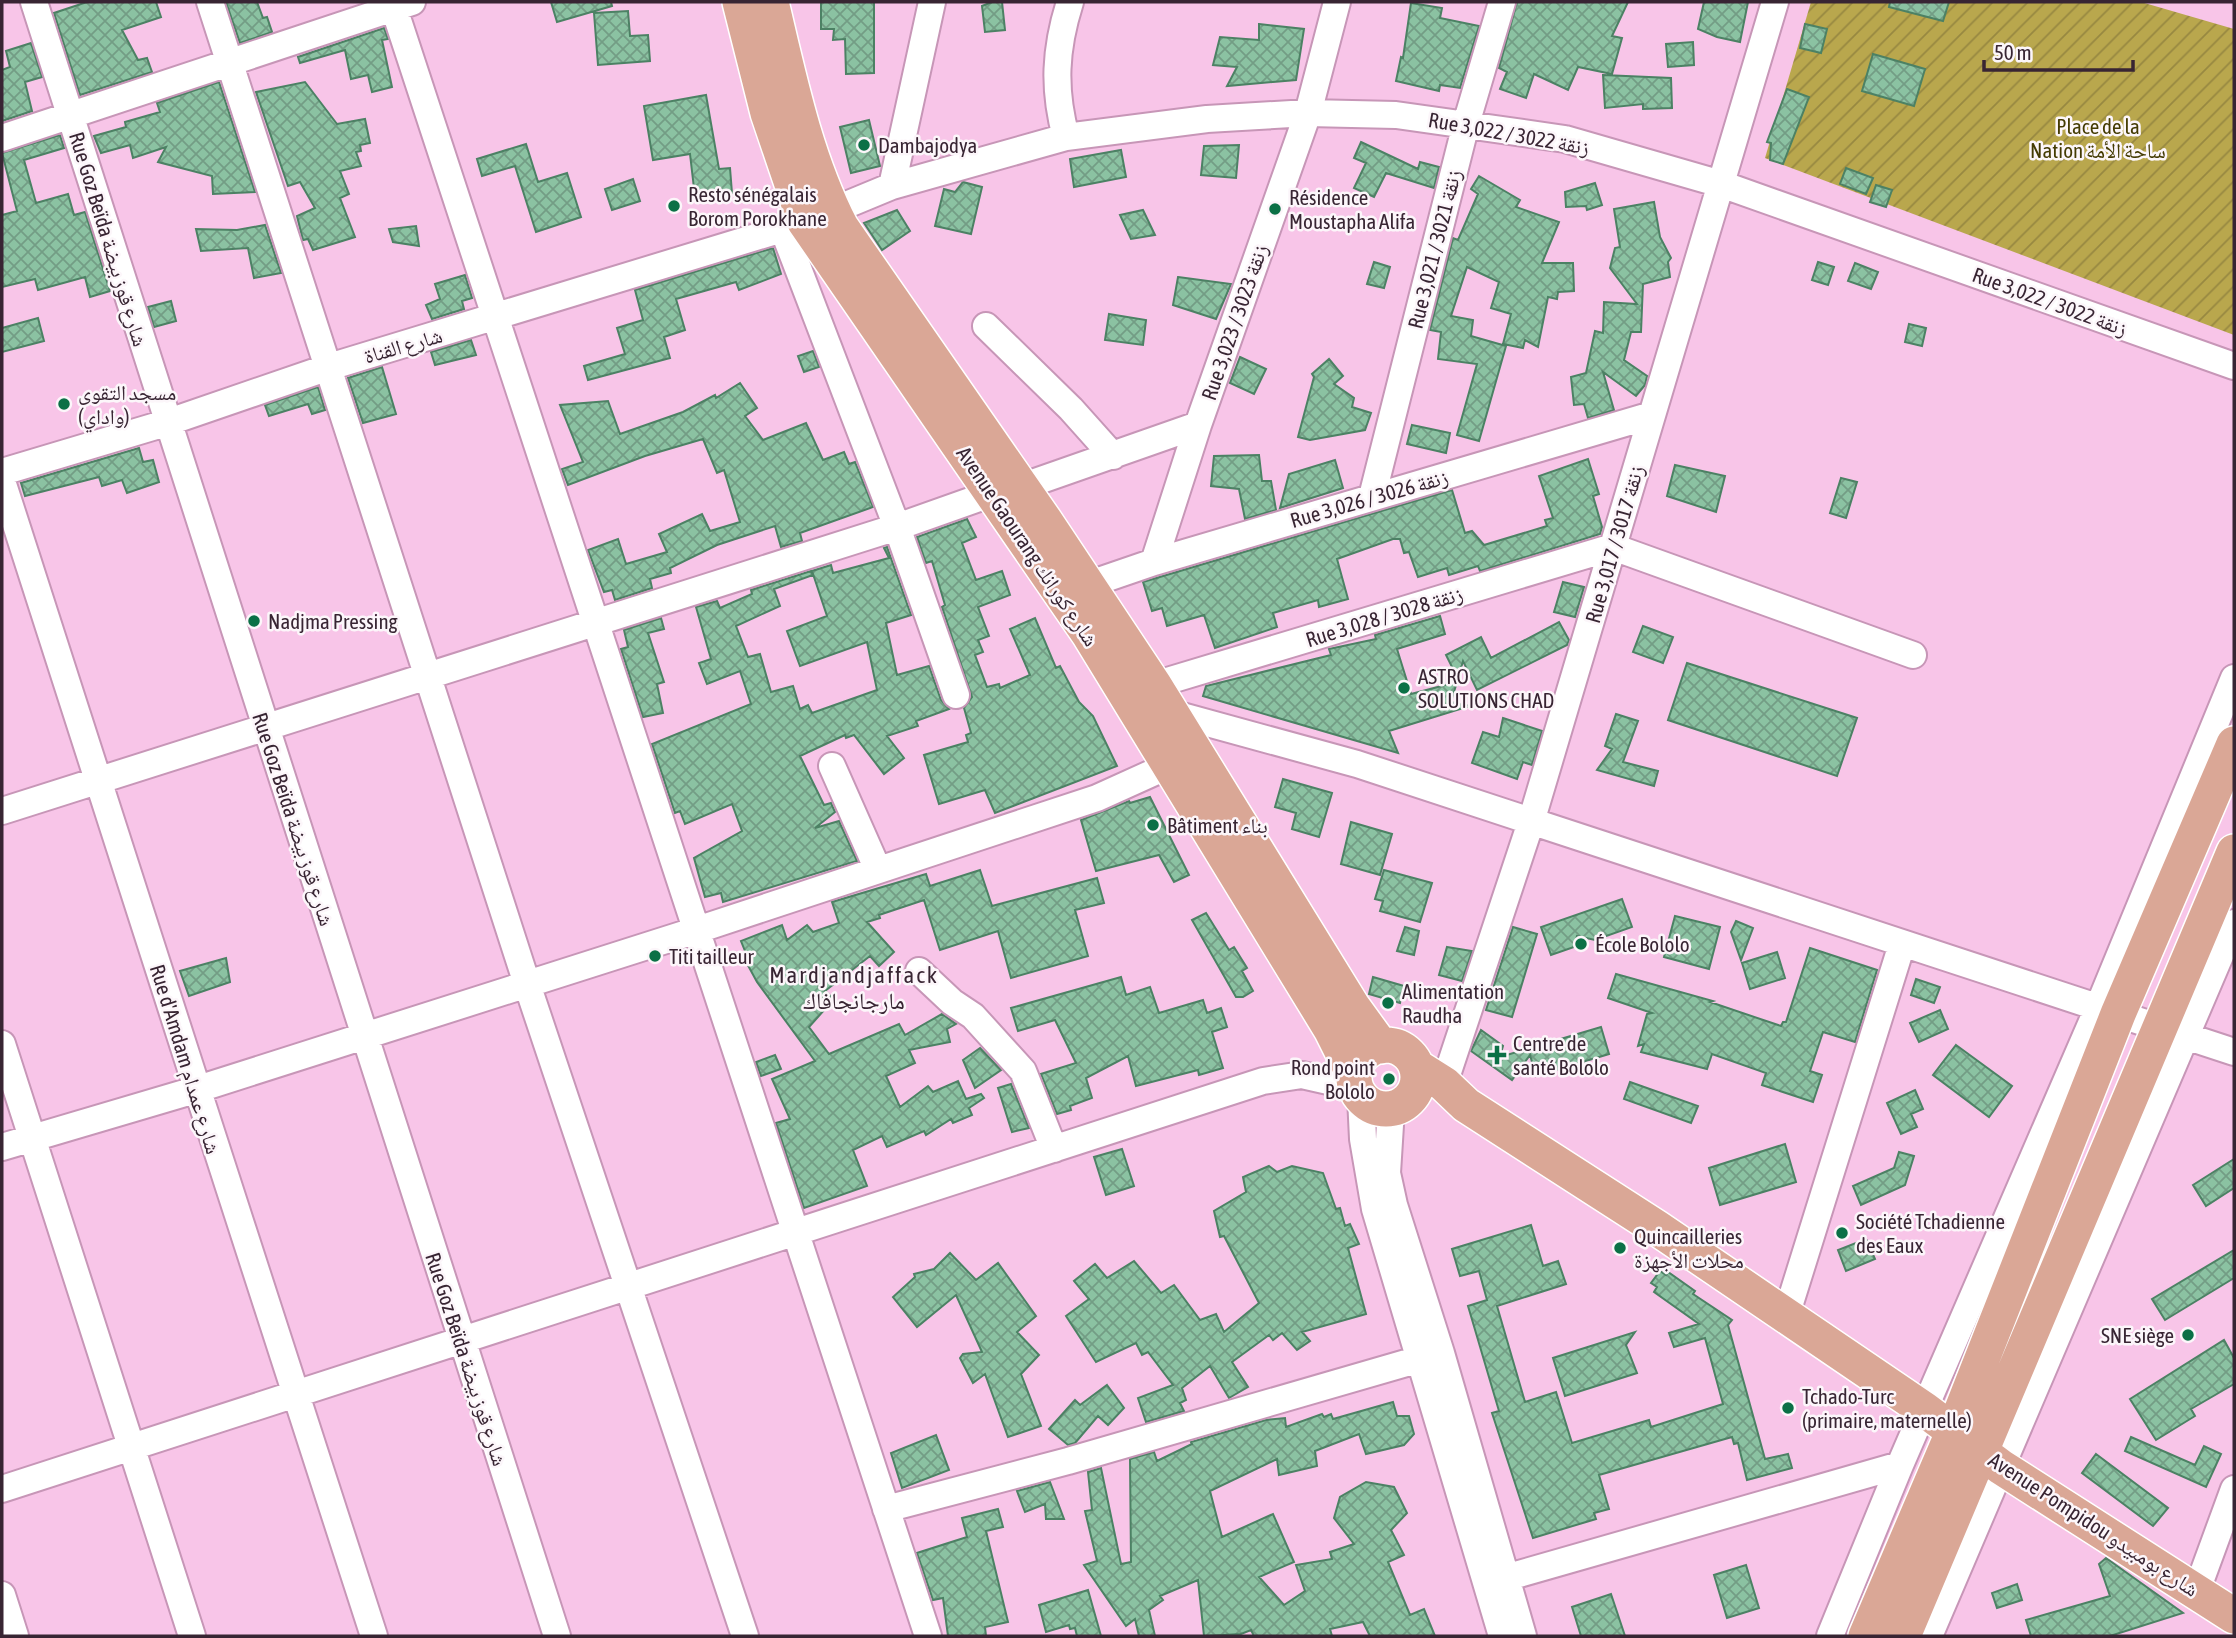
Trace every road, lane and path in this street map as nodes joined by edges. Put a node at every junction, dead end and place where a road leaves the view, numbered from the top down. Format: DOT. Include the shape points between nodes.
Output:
graph roads {
  1 [pos="34,2"];
  2 [pos="210,2"];
  3 [pos="740,2"];
  4 [pos="771,2"];
  5 [pos="932,2"];
  6 [pos="1070,2"];
  7 [pos="1337,2"];
  8 [pos="1502,2"];
  9 [pos="1775,2"];
  10 [pos="399,4"];
  11 [pos="230,64"];
  12 [pos="1308,113"];
  13 [pos="71,117"];
  14 [pos="1466,124"];
  15 [pos="1066,137"];
  16 [pos="2,138"];
  17 [pos="1721,184"];
  18 [pos="892,186"];
  19 [pos="807,221"];
  20 [pos="495,318"];
  21 [pos="986,326"];
  22 [pos="2234,366"];
  23 [pos="329,367"];
  24 [pos="1652,415"];
  25 [pos="166,423"];
  26 [pos="1198,425"];
  27 [pos="1113,456"];
  28 [pos="2,472"];
  29 [pos="2,481"];
  30 [pos="1007,490"];
  31 [pos="1372,497"];
  32 [pos="897,527"];
  33 [pos="1613,547"];
  34 [pos="1154,562"];
  35 [pos="1087,585"];
  36 [pos="595,623"];
  37 [pos="1913,655"];
  38 [pos="428,675"];
  39 [pos="2234,678"];
  40 [pos="956,695"];
  41 [pos="1163,699"];
  42 [pos="264,726"];
  43 [pos="2234,744"];
  44 [pos="1170,765"];
  45 [pos="832,766"];
  46 [pos="100,780"];
  47 [pos="2,811"];
  48 [pos="1531,822"];
  49 [pos="2234,852"];
  50 [pos="878,870"];
  51 [pos="2234,923"];
  52 [pos="694,931"];
  53 [pos="1902,944"];
  54 [pos="919,971"];
  55 [pos="527,984"];
  56 [pos="2108,1011"];
  57 [pos="2174,1033"];
  58 [pos="363,1035"];
  59 [pos="2,1044"];
  60 [pos="1381,1046"];
  61 [pos="2234,1052"];
  62 [pos="195,1090"];
  63 [pos="1400,1090"];
  64 [pos="32,1137"];
  65 [pos="2,1147"];
  66 [pos="1054,1149"];
  67 [pos="794,1234"];
  68 [pos="631,1288"];
  69 [pos="1786,1316"];
  70 [pos="461,1341"];
  71 [pos="1420,1359"];
  72 [pos="294,1393"];
  73 [pos="1925,1410"];
  74 [pos="1954,1430"];
  75 [pos="131,1448"];
  76 [pos="1992,1460"];
  77 [pos="1900,1465"];
  78 [pos="2,1489"];
  79 [pos="2234,1489"];
  80 [pos="886,1509"];
  81 [pos="1505,1578"];
  82 [pos="2197,1590"];
  83 [pos="2,1595"];
  84 [pos="2234,1616"];
  85 [pos="15,1636"];
  86 [pos="192,1636"];
  87 [pos="374,1636"];
  88 [pos="556,1636"];
  89 [pos="745,1636"];
  90 [pos="928,1636"];
  91 [pos="1502,1636"];
  92 [pos="1524,1636"];
  93 [pos="1830,1636"];
  94 [pos="1866,1636"];
  95 [pos="1903,1636"];
  96 [pos="1930,1636"];
  1 -- 13 [label="street, Rue Goz Beïda شارع قوز بيضة"];
  2 -- 11 [label="street"];
  3 -- 19 [label="main road, Avenue Gaourang شارع كورانك" via="768,113"];
  4 -- 19 [label="main road, Avenue Gaourang شارع كورانك" via="796,104"];
  5 -- 18 [label="street"];
  6 -- 15 [label="street" via="1059,36 1055,75"];
  7 -- 12 [label="street, Rue 3,023 / زنقة 3023"];
  8 -- 14 [label="street, Rue 3,021 / زنقة 3021"];
  9 -- 17 [label="street, Rue 3,017 / زنقة 3017"];
  10 -- 11 [label="street"];
  10 -- 20 [label="street"];
  11 -- 13 [label="street"];
  11 -- 23 [label="street"];
  12 -- 14 [label="street, Rue 3,022 / زنقة 3022" via="1396,115"];
  12 -- 15 [label="street, Rue 3,022 / زنقة 3022" via="1207,119"];
  12 -- 26 [label="street, Rue 3,023 / زنقة 3023"];
  13 -- 16 [label="street"];
  13 -- 25 [label="street, Rue Goz Beïda شارع قوز بيضة"];
  14 -- 17 [label="street, Rue 3,022 / زنقة 3022" via="1566,139"];
  14 -- 31 [label="street, Rue 3,021 / زنقة 3021"];
  15 -- 18 [label="street, Rue 3,022 / زنقة 3022"];
  17 -- 22 [label="street, Rue 3,022 / زنقة 3022"];
  17 -- 24 [label="street, Rue 3,017 / زنقة 3017"];
  18 -- 19 [label="street, Rue 3,022 / زنقة 3022"];
  19 -- 20 [label="street, شارع القناة"];
  19 -- 30 [label="main road, Avenue Gaourang شارع كورانك" via="884,292"];
  19 -- 32 [label="street"];
  20 -- 23 [label="street, شارع القناة"];
  20 -- 36 [label="street"];
  21 -- 27 [label="street"];
  23 -- 25 [label="street, شارع القناة"];
  23 -- 38 [label="street"];
  24 -- 31 [label="street, Rue 3,026 / زنقة 3026"];
  24 -- 33 [label="street, Rue 3,017 / زنقة 3017"];
  25 -- 28 [label="street, شارع القناة"];
  25 -- 42 [label="street, Rue Goz Beïda شارع قوز بيضة"];
  26 -- 27 [label="street"];
  26 -- 34 [label="street, Rue 3,023 / زنقة 3023"];
  27 -- 30 [label="street"];
  29 -- 46 [label="street, Rue d'Amdam شارع عمدام"];
  30 -- 32 [label="street"];
  30 -- 35 [label="main road, Avenue Gaourang شارع كورانك"];
  30 -- 44 [label="main road, Avenue Gaourang شارع كورانك"];
  31 -- 34 [label="street, Rue 3,026 / زنقة 3026"];
  32 -- 36 [label="street"];
  32 -- 40 [label="street"];
  33 -- 37 [label="street"];
  33 -- 41 [label="street, Rue 3,028 / زنقة 3028"];
  33 -- 48 [label="street, Rue 3,017 / زنقة 3017"];
  34 -- 35 [label="street, Rue 3,026 / زنقة 3026"];
  35 -- 41 [label="main road, Avenue Gaourang شارع كورانك"];
  36 -- 38 [label="street"];
  36 -- 52 [label="street"];
  38 -- 42 [label="street"];
  38 -- 55 [label="street"];
  39 -- 56 [label="street"];
  41 -- 48 [label="street"];
  41 -- 60 [label="main road, Avenue Gaourang شارع كورانك"];
  42 -- 46 [label="street"];
  42 -- 58 [label="street, Rue Goz Beïda شارع قوز بيضة"];
  43 -- 56 [label="main road"];
  44 -- 50 [label="street" via="1097,798"];
  44 -- 63 [label="main road, Avenue Gaourang شارع كورانك" via="1331,1029"];
  45 -- 50 [label="street"];
  46 -- 47 [label="street"];
  46 -- 62 [label="street, Rue d'Amdam شارع عمدام"];
  48 -- 53 [label="street"];
  48 -- 63 [label="street, Rue 3,017 / زنقة 3017"];
  49 -- 57 [label="main road"];
  50 -- 52 [label="street"];
  51 -- 57 [label="street"];
  52 -- 55 [label="street"];
  52 -- 67 [label="street"];
  53 -- 56 [label="street"];
  53 -- 69 [label="street"];
  54 -- 66 [label="street" via="973,1016 1023,1071"];
  55 -- 58 [label="street"];
  55 -- 68 [label="street"];
  56 -- 57 [label="street"];
  56 -- 73 [label="street"];
  56 -- 74 [label="main road"];
  57 -- 61 [label="street"];
  57 -- 76 [label="main road"];
  58 -- 62 [label="street"];
  58 -- 70 [label="street, Rue Goz Beïda شارع قوز بيضة"];
  59 -- 64 [label="street"];
  60 -- 63 [label="main road, Avenue Pompidou شارع بومبيدو" via="1403,1049"];
  62 -- 64 [label="street"];
  62 -- 72 [label="street, Rue d'Amdam شارع عمدام"];
  63 -- 66 [label="street" via="1302,1074 1263,1081"];
  63 -- 69 [label="main road, Avenue Pompidou شارع بومبيدو"];
  63 -- 71 [label="street" via="1363,1139 1376,1209"];
  63 -- 81 [label="street" via="1387,1173"];
  64 -- 65 [label="street"];
  64 -- 75 [label="street"];
  66 -- 67 [label="street"];
  67 -- 68 [label="street"];
  67 -- 80 [label="street"];
  68 -- 70 [label="street"];
  68 -- 89 [label="street"];
  69 -- 73 [label="main road, Avenue Pompidou شارع بومبيدو"];
  70 -- 72 [label="street"];
  70 -- 88 [label="street, Rue Goz Beïda شارع قوز بيضة"];
  71 -- 80 [label="street"];
  71 -- 91 [label="street"];
  72 -- 75 [label="street"];
  72 -- 87 [label="street, Rue d'Amdam شارع عمدام"];
  73 -- 74 [label="main road, Avenue Pompidou شارع بومبيدو"];
  73 -- 77 [label="street"];
  74 -- 76 [label="main road, Avenue Pompidou شارع بومبيدو"];
  74 -- 94 [label="main road"];
  75 -- 78 [label="street"];
  75 -- 86 [label="street"];
  76 -- 82 [label="main road, Avenue Pompidou شارع بومبيدو"];
  76 -- 95 [label="main road"];
  76 -- 96 [label="street"];
  77 -- 81 [label="street"];
  77 -- 93 [label="street"];
  79 -- 82 [label="street"];
  80 -- 90 [label="street"];
  81 -- 92 [label="street"];
  82 -- 84 [label="main road, Avenue Pompidou شارع بومبيدو"];
  83 -- 85 [label="street"];
}
